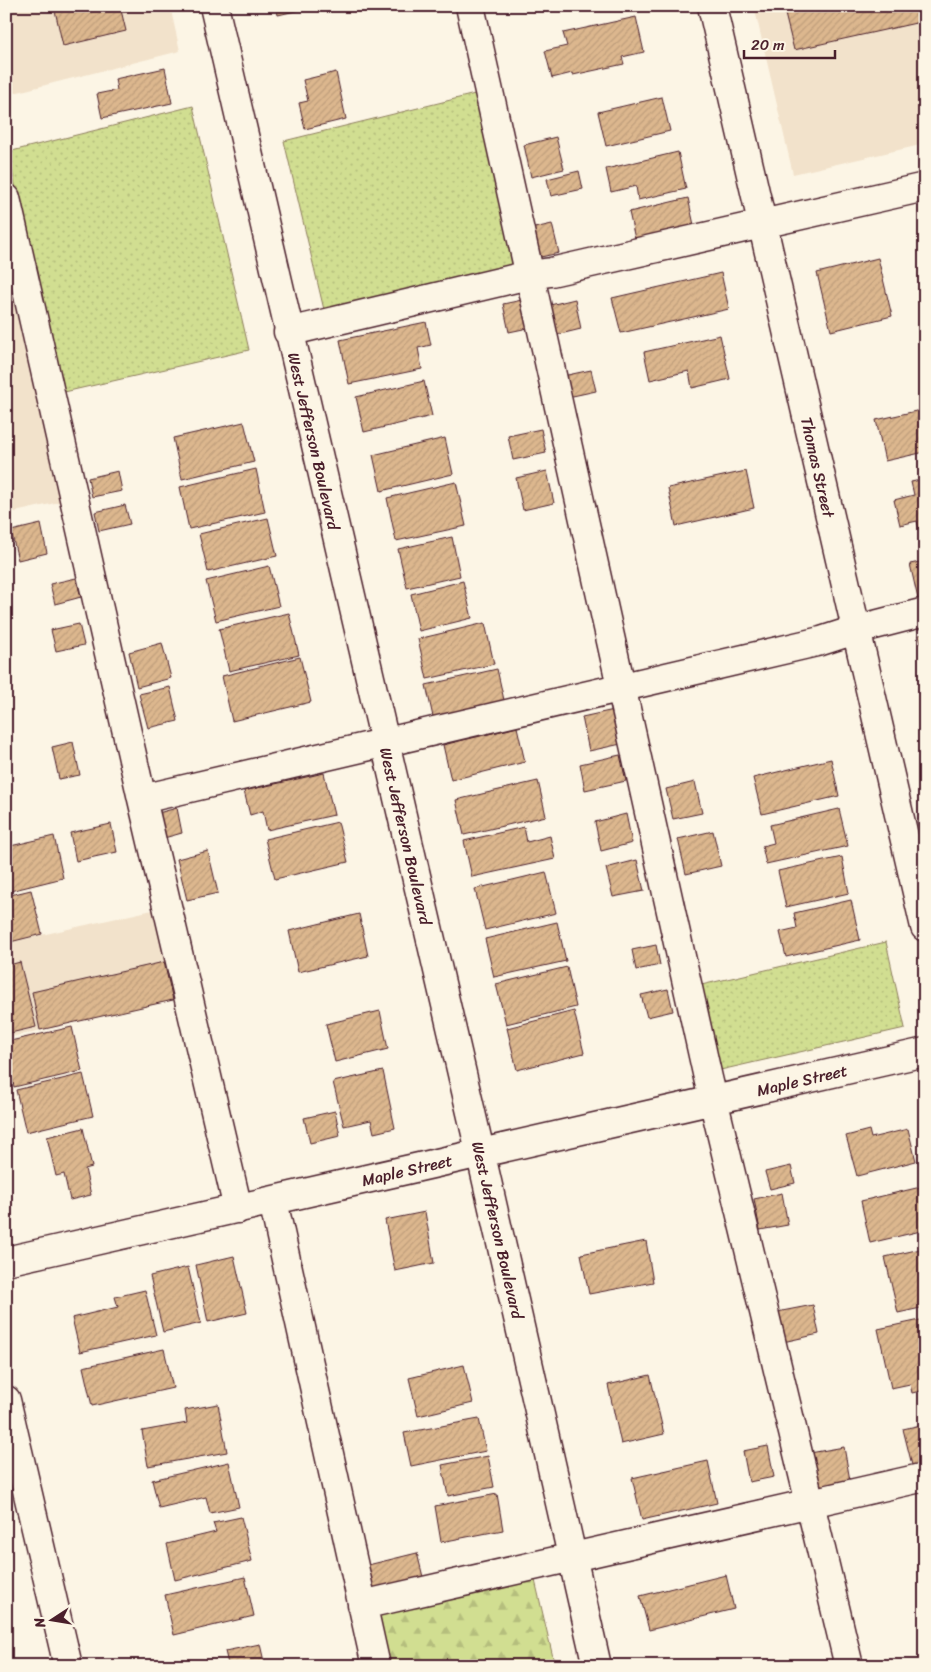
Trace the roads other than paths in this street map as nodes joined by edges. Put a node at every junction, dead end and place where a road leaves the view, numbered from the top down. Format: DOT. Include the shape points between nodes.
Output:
graph roads {
  1 [pos="214,6"];
  2 [pos="470,6"];
  3 [pos="712,6"];
  4 [pos="925,187"];
  5 [pos="6,198"];
  6 [pos="762,224"];
  7 [pos="529,275"];
  8 [pos="288,332"];
  9 [pos="925,612"];
  10 [pos="855,630"];
  11 [pos="622,688"];
  12 [pos="385,743"];
  13 [pos="142,799"];
  14 [pos="925,927"];
  15 [pos="925,1052"];
  16 [pos="713,1101"];
  17 [pos="480,1153"];
  18 [pos="273,1201"];
  19 [pos="238,1210"];
  20 [pos="6,1261"];
  21 [pos="6,1400"];
  22 [pos="925,1477"];
  23 [pos="810,1502"];
  24 [pos="572,1557"];
  25 [pos="362,1605"];
  26 [pos="68,1666"];
  27 [pos="376,1666"];
  28 [pos="597,1666"];
  29 [pos="849,1666"];
  1 -- 8 [label="street, West Jefferson Boulevard"];
  2 -- 7 [label="street"];
  3 -- 6 [label="street, Thomas Street"];
  4 -- 6 [label="street"];
  5 -- 13 [label="street"];
  6 -- 7 [label="street"];
  6 -- 10 [label="street, Thomas Street"];
  7 -- 8 [label="street"];
  7 -- 11 [label="street"];
  8 -- 12 [label="street, West Jefferson Boulevard"];
  9 -- 10 [label="street"];
  10 -- 11 [label="street"];
  10 -- 14 [label="street, Thomas Street"];
  11 -- 12 [label="street"];
  11 -- 16 [label="street"];
  12 -- 13 [label="street"];
  12 -- 17 [label="street, West Jefferson Boulevard"];
  13 -- 19 [label="street"];
  15 -- 16 [label="street, Maple Street"];
  16 -- 17 [label="street, Maple Street"];
  16 -- 23 [label="street"];
  17 -- 18 [label="street, Maple Street"];
  17 -- 24 [label="street, West Jefferson Boulevard"];
  18 -- 19 [label="street, Maple Street"];
  18 -- 25 [label="street"];
  19 -- 20 [label="street, Maple Street"];
  21 -- 26 [label="street"];
  22 -- 23 [label="street"];
  23 -- 24 [label="street"];
  23 -- 29 [label="street"];
  24 -- 25 [label="street"];
  24 -- 28 [label="street, West Jefferson Boulevard"];
  25 -- 27 [label="street"];
}
